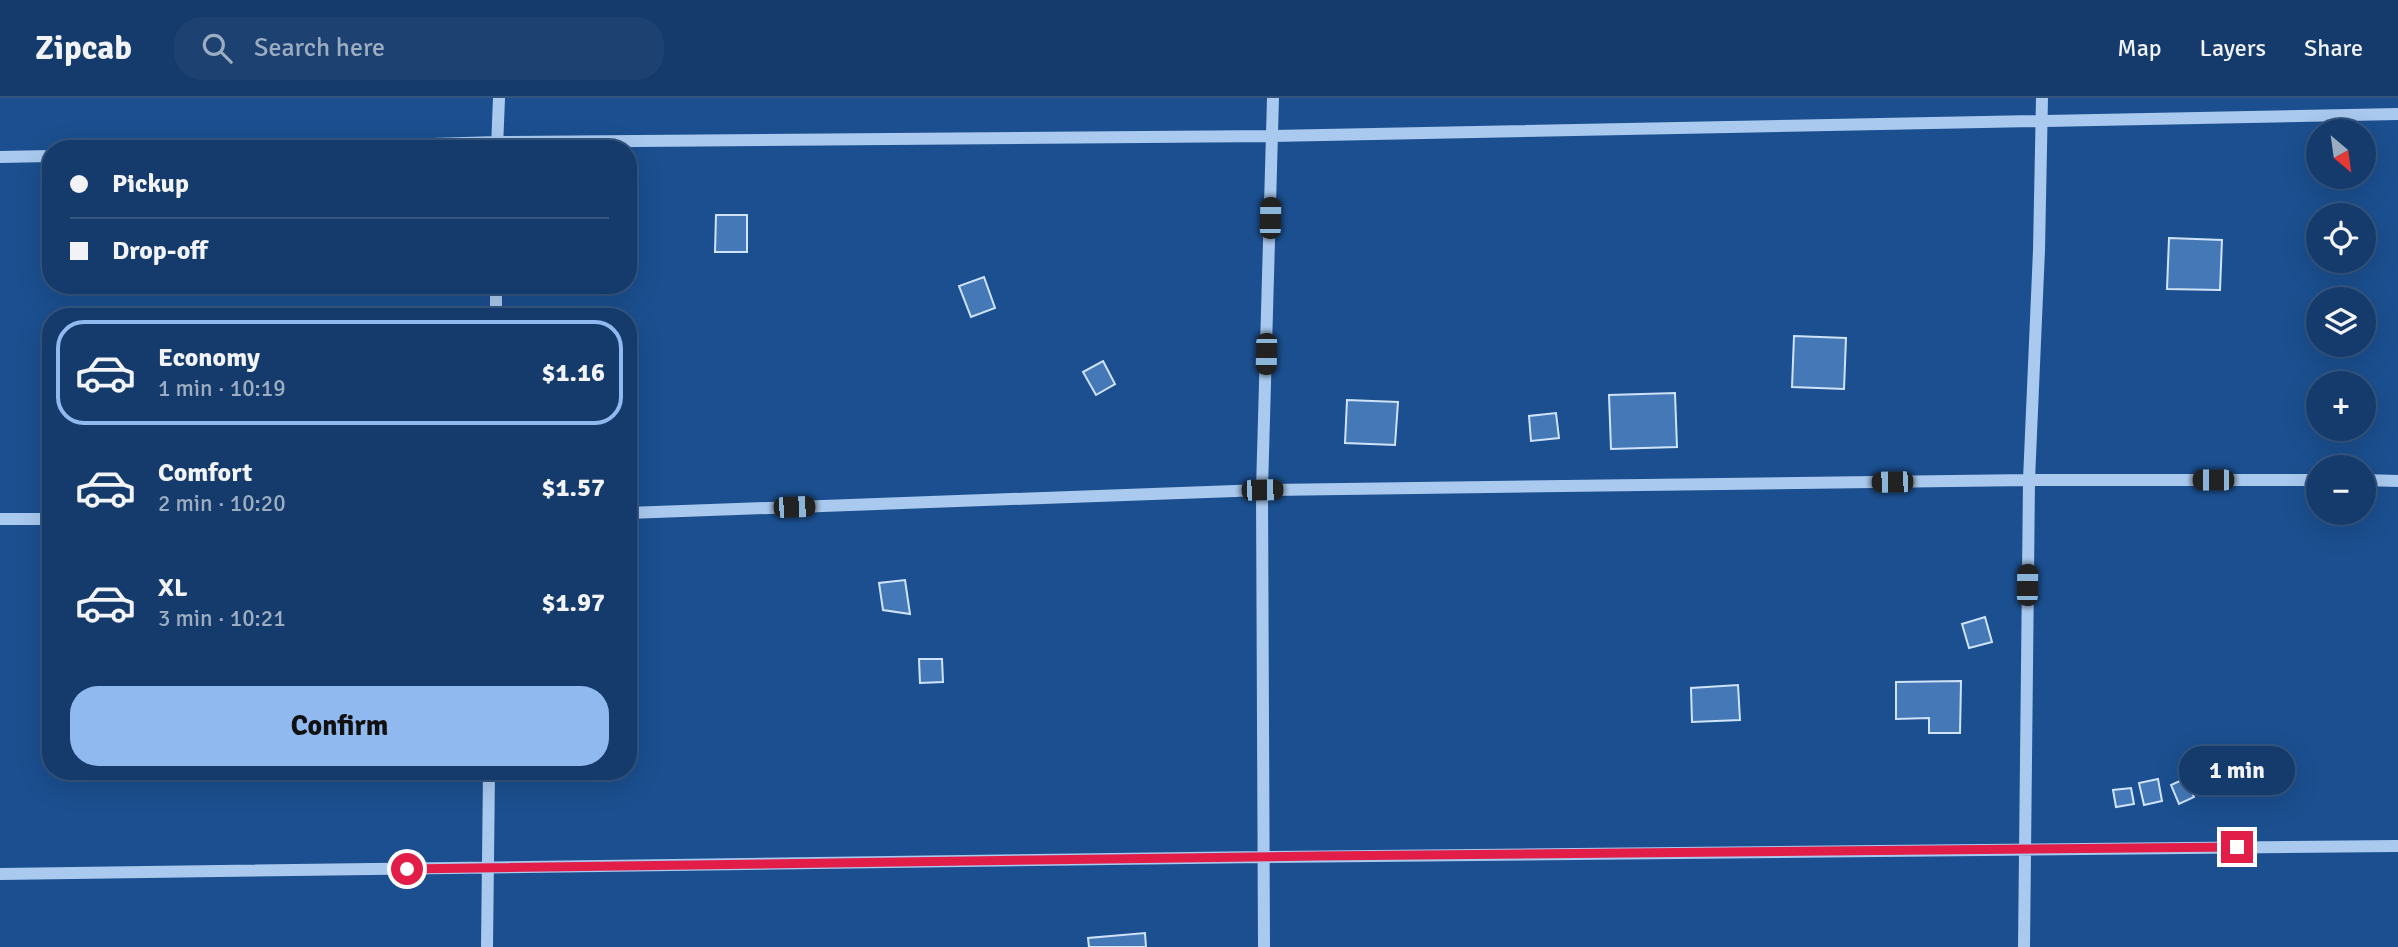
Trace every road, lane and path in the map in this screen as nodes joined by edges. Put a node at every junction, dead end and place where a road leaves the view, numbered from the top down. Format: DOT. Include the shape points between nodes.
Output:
graph roads {
  1 [pos="499,98"];
  2 [pos="1273,98"];
  3 [pos="2042,98"];
  4 [pos="2398,114"];
  5 [pos="2042,121"];
  6 [pos="1272,136"];
  7 [pos="497,140"];
  8 [pos="637,143"];
  9 [pos="42,156"];
  10 [pos="0,157"];
  11 [pos="2029,480"];
  12 [pos="2306,480"];
  13 [pos="2376,481"];
  14 [pos="2398,481"];
  15 [pos="1262,490"];
  16 [pos="637,513"];
  17 [pos="0,519"];
  18 [pos="42,519"];
  19 [pos="489,780"];
  20 [pos="2398,846"];
  21 [pos="2023,848"];
  22 [pos="1264,857"];
  23 [pos="488,868"];
  24 [pos="0,874"];
  25 [pos="487,947"];
  26 [pos="1264,947"];
  27 [pos="2024,947"];
  1 -- 7 [label="street"];
  2 -- 6 [label="street"];
  3 -- 5 [label="street"];
  4 -- 5 [label="street"];
  5 -- 6 [label="street"];
  5 -- 11 [label="street"];
  6 -- 8 [label="street"];
  6 -- 15 [label="street"];
  9 -- 10 [label="street"];
  11 -- 12 [label="street"];
  11 -- 15 [label="street"];
  11 -- 21 [label="street"];
  13 -- 14 [label="street"];
  15 -- 16 [label="street"];
  15 -- 22 [label="street"];
  17 -- 18 [label="street"];
  19 -- 23 [label="street"];
  20 -- 21 [label="street"];
  21 -- 22 [label="street"];
  21 -- 27 [label="street"];
  22 -- 23 [label="street"];
  22 -- 26 [label="street"];
  23 -- 24 [label="street"];
  23 -- 25 [label="street"];
}
